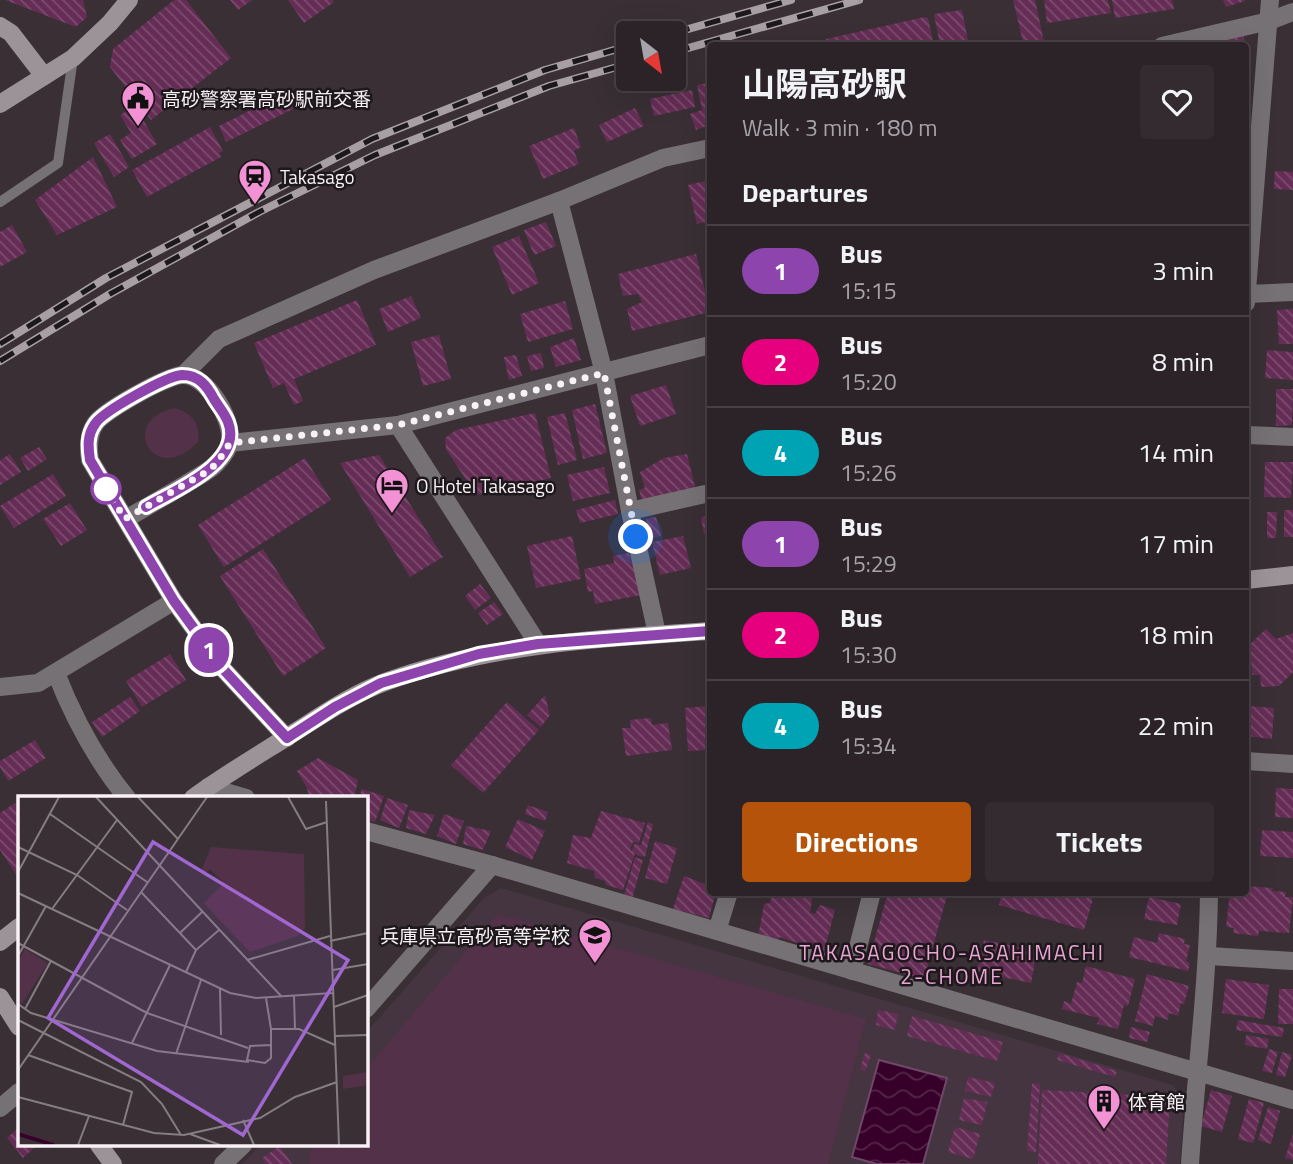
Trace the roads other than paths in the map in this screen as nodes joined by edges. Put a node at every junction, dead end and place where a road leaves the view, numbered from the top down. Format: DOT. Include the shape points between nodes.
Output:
graph roads {
  1 [pos="129,0"];
  2 [pos="1270,0"];
  3 [pos="1293,12"];
  4 [pos="1269,21"];
  5 [pos="0,26"];
  6 [pos="1179,42"];
  7 [pos="74,58"];
  8 [pos="44,76"];
  9 [pos="0,104"];
  10 [pos="707,149"];
  11 [pos="559,201"];
  12 [pos="0,202"];
  13 [pos="1249,258"];
  14 [pos="1293,292"];
  15 [pos="1249,294"];
  16 [pos="707,346"];
  17 [pos="604,373"];
  18 [pos="183,375"];
  19 [pos="398,425"];
  20 [pos="1249,435"];
  21 [pos="1293,437"];
  22 [pos="230,443"];
  23 [pos="705,495"];
  24 [pos="630,511"];
  25 [pos="125,519"];
  26 [pos="1293,575"];
  27 [pos="1249,580"];
  28 [pos="174,601"];
  29 [pos="707,631"];
  30 [pos="657,634"];
  31 [pos="538,644"];
  32 [pos="57,673"];
  33 [pos="0,687"];
  34 [pos="287,738"];
  35 [pos="1249,761"];
  36 [pos="1293,764"];
  37 [pos="208,787"];
  38 [pos="126,796"];
  39 [pos="196,796"];
  40 [pos="239,796"];
  41 [pos="368,832"];
  42 [pos="492,865"];
  43 [pos="728,896"];
  44 [pos="871,896"];
  45 [pos="1209,896"];
  46 [pos="18,928"];
  47 [pos="717,931"];
  48 [pos="0,942"];
  49 [pos="1209,956"];
  50 [pos="1293,961"];
  51 [pos="852,971"];
  52 [pos="0,997"];
  53 [pos="368,1007"];
  54 [pos="18,1025"];
  55 [pos="1196,1072"];
  56 [pos="18,1093"];
  57 [pos="1293,1100"];
  58 [pos="0,1108"];
  59 [pos="100,1146"];
  60 [pos="242,1146"];
  61 [pos="113,1164"];
  62 [pos="223,1164"];
  63 [pos="1190,1164"];
  1 -- 7 [label="street"];
  2 -- 4 [label="street"];
  3 -- 4 [label="street"];
  4 -- 6 [label="street"];
  4 -- 13 [label="street"];
  5 -- 8 [label="street" via="11,33"];
  7 -- 8 [label="street"];
  7 -- 12 [label="lane" via="58,163"];
  8 -- 9 [label="street"];
  10 -- 11 [label="street" via="663,159"];
  11 -- 17 [label="street"];
  11 -- 18 [label="street" via="374,270 219,339"];
  14 -- 15 [label="street"];
  16 -- 17 [label="street"];
  17 -- 19 [label="street"];
  17 -- 24 [label="street"];
  18 -- 22 [label="street" via="206,385 228,423"];
  18 -- 25 [label="street" via="165,379 93,426 90,460"];
  19 -- 22 [label="street"];
  19 -- 31 [label="street"];
  20 -- 21 [label="street"];
  22 -- 25 [label="street" via="208,471"];
  23 -- 24 [label="street"];
  24 -- 30 [label="street"];
  25 -- 28 [label="street"];
  26 -- 27 [label="street"];
  28 -- 32 [label="street"];
  28 -- 34 [label="street" via="224,670"];
  29 -- 30 [label="street"];
  30 -- 31 [label="street"];
  31 -- 34 [label="street" via="479,654 381,683"];
  32 -- 33 [label="street" via="38,684"];
  32 -- 38 [label="street" via="90,747"];
  34 -- 37 [label="street"];
  35 -- 36 [label="street"];
  37 -- 39 [label="street"];
  37 -- 40 [label="street"];
  41 -- 42 [label="street"];
  42 -- 47 [label="street"];
  42 -- 53 [label="street"];
  43 -- 47 [label="street"];
  44 -- 51 [label="street"];
  45 -- 49 [label="street"];
  46 -- 48 [label="street"];
  47 -- 51 [label="street"];
  49 -- 50 [label="street"];
  49 -- 55 [label="street"];
  51 -- 55 [label="street"];
  52 -- 54 [label="street"];
  55 -- 57 [label="street"];
  55 -- 63 [label="street"];
  56 -- 58 [label="street"];
  59 -- 61 [label="street"];
  60 -- 62 [label="street"];
}
